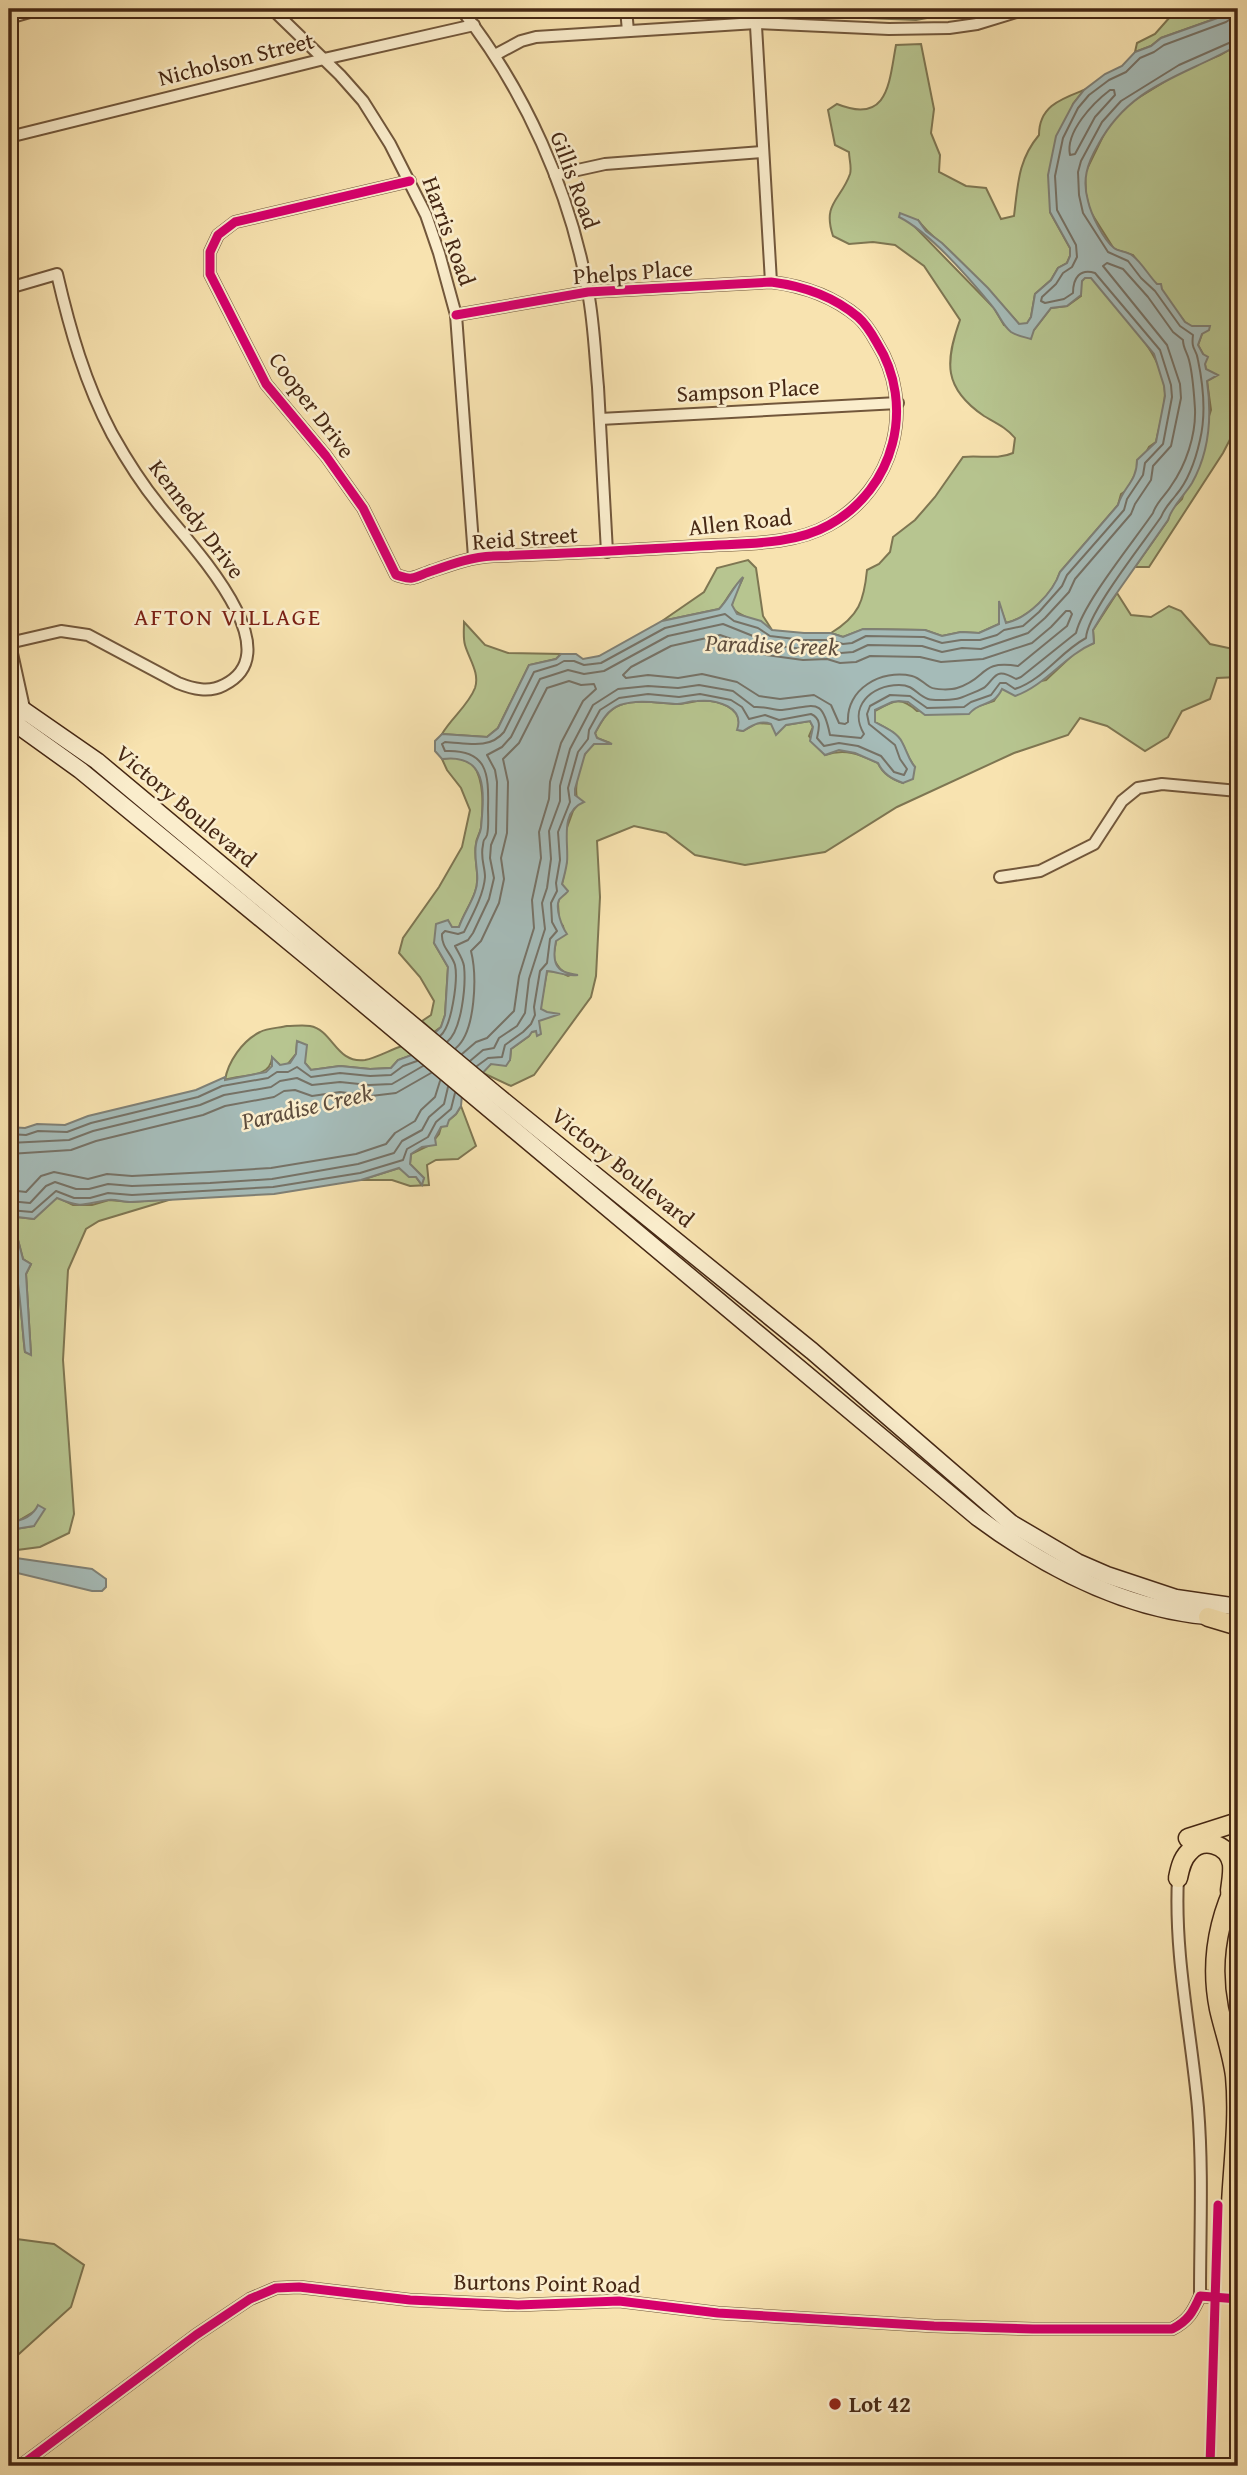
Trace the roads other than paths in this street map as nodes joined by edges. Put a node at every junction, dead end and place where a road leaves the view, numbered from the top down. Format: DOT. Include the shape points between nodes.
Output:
graph roads {
  1 [pos="40,9"];
  2 [pos="272,9"];
  3 [pos="461,9"];
  4 [pos="626,9"];
  5 [pos="755,9"];
  6 [pos="1026,9"];
  7 [pos="9,18"];
  8 [pos="756,23"];
  9 [pos="474,25"];
  10 [pos="628,31"];
  11 [pos="495,55"];
  12 [pos="324,59"];
  13 [pos="9,137"];
  14 [pos="762,152"];
  15 [pos="555,175"];
  16 [pos="410,181"];
  17 [pos="771,282"];
  18 [pos="9,288"];
  19 [pos="588,292"];
  20 [pos="456,315"];
  21 [pos="898,403"];
  22 [pos="600,419"];
  23 [pos="382,547"];
  24 [pos="607,552"];
  25 [pos="474,557"];
  26 [pos="9,646"];
  27 [pos="15,704"];
  28 [pos="15,723"];
  29 [pos="1238,791"];
  30 [pos="1000,877"];
  31 [pos="398,1023"];
  32 [pos="1063,1564"];
  33 [pos="1238,1607"];
  34 [pos="1208,1617"];
  35 [pos="1238,1619"];
  36 [pos="1238,1626"];
  37 [pos="1238,1822"];
  38 [pos="1217,1830"];
  39 [pos="1238,1834"];
  40 [pos="1178,1878"];
  41 [pos="1238,1879"];
  42 [pos="1227,1902"];
  43 [pos="1238,1927"];
  44 [pos="1216,1953"];
  45 [pos="1200,2296"];
  46 [pos="1238,2299"];
  47 [pos="20,2466"];
  48 [pos="1222,2466"];
  1 -- 7 [label="street"];
  2 -- 12 [label="street, Harris Road"];
  3 -- 9 [label="street, Gillis Road"];
  4 -- 10 [label="street"];
  5 -- 8 [label="street"];
  6 -- 8 [label="street" via="977,24 939,29"];
  8 -- 10 [label="street"];
  8 -- 14 [label="street"];
  9 -- 11 [label="street, Gillis Road"];
  9 -- 12 [label="street, Nicholson Street"];
  10 -- 11 [label="street" via="536,37"];
  11 -- 15 [label="street, Gillis Road"];
  12 -- 13 [label="street, Nicholson Street"];
  12 -- 16 [label="street, Harris Road" via="363,101"];
  14 -- 15 [label="street" via="605,164"];
  14 -- 17 [label="street"];
  15 -- 19 [label="street, Gillis Road"];
  16 -- 20 [label="street, Harris Road" via="426,215"];
  16 -- 23 [label="street, Cooper Drive" via="236,222 218,235 210,252 210,274 266,384 326,456 363,508"];
  17 -- 19 [label="street, Phelps Place"];
  17 -- 21 [label="street, Allen Road" via="820,293 860,319 885,355"];
  18 -- 26 [label="street, Kennedy Drive" via="57,274 91,394 141,482 219,578 248,645 245,664 236,678 207,689 178,683 88,635 61,631"];
  19 -- 20 [label="street, Phelps Place"];
  19 -- 22 [label="street, Gillis Road"];
  20 -- 25 [label="street, Harris Road"];
  21 -- 22 [label="street, Sampson Place"];
  21 -- 24 [label="street, Allen Road" via="897,428 880,477 858,504 827,527 767,542"];
  22 -- 24 [label="street, Gillis Road"];
  23 -- 25 [label="street, Reid Street" via="396,575 410,579"];
  24 -- 25 [label="street, Reid Street"];
  26 -- 27 [label="street"];
  27 -- 28 [label="street"];
  27 -- 31 [label="main road, Victory Boulevard" via="97,761"];
  28 -- 31 [label="main road, Victory Boulevard"];
  29 -- 30 [label="street" via="1162,784 1138,788 1122,801 1094,844 1041,871"];
  31 -- 32 [label="main road, Victory Boulevard" via="812,1351"];
  32 -- 33 [label="main road, Victory Boulevard" via="1166,1595"];
  32 -- 34 [label="main road, Victory Boulevard" via="1080,1581 1146,1604"];
  34 -- 35 [label="main road, Victory Boulevard"];
  34 -- 36 [label="main road"];
  37 -- 38 [label="main road"];
  38 -- 39 [label="main road"];
  38 -- 40 [label="main road" via="1195,1834 1184,1842"];
  40 -- 42 [label="main road" via="1191,1849 1217,1845 1232,1864"];
  40 -- 45 [label="street" via="1182,1982 1198,2108"];
  41 -- 42 [label="main road"];
  42 -- 44 [label="main road"];
  43 -- 44 [label="main road" via="1224,1934"];
  44 -- 48 [label="main road, bridge" via="1217,1999 1235,2077"];
  45 -- 46 [label="street"];
  45 -- 47 [label="street, Burtons Point Road" via="1191,2316 1172,2329 1033,2329 801,2319 619,2301 517,2305 276,2288 250,2299 196,2335"];
}
